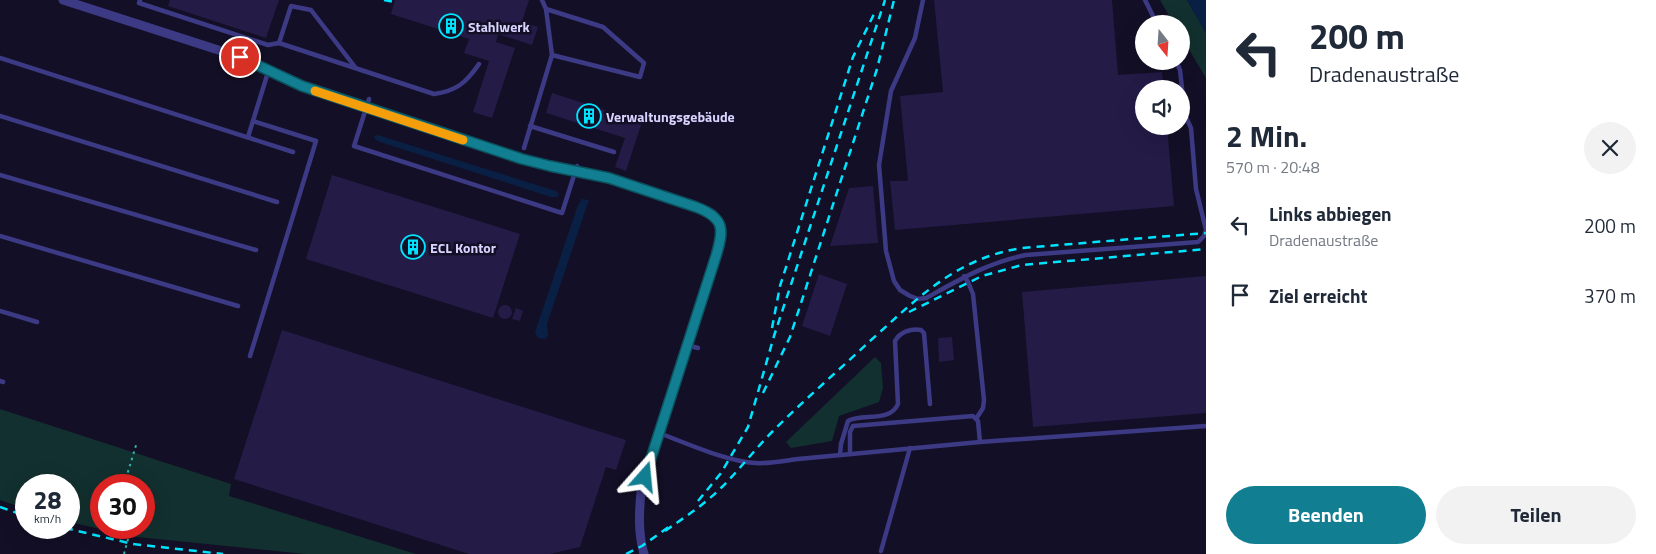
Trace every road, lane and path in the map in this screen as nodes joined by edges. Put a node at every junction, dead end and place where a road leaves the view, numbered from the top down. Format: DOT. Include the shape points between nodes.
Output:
graph roads {
  1 [pos="63,0"];
  2 [pos="140,0"];
  3 [pos="542,0"];
  4 [pos="923,0"];
  5 [pos="1145,0"];
  6 [pos="546,9"];
  7 [pos="1152,15"];
  8 [pos="279,43"];
  9 [pos="552,55"];
  10 [pos="0,58"];
  11 [pos="479,64"];
  12 [pos="356,68"];
  13 [pos="270,69"];
  14 [pos="1180,70"];
  15 [pos="370,98"];
  16 [pos="366,108"];
  17 [pos="0,116"];
  18 [pos="253,121"];
  19 [pos="530,126"];
  20 [pos="248,137"];
  21 [pos="524,148"];
  22 [pos="293,152"];
  23 [pos="614,152"];
  24 [pos="576,169"];
  25 [pos="0,175"];
  26 [pos="278,202"];
  27 [pos="0,236"];
  28 [pos="256,250"];
  29 [pos="964,276"];
  30 [pos="238,306"];
  31 [pos="0,311"];
  32 [pos="37,322"];
  33 [pos="687,345"];
  34 [pos="698,348"];
  35 [pos="250,356"];
  36 [pos="930,404"];
  37 [pos="976,419"];
  38 [pos="1206,426"];
  39 [pos="659,434"];
  40 [pos="137,442"];
  41 [pos="980,442"];
  42 [pos="910,448"];
  43 [pos="850,454"];
  44 [pos="840,455"];
  45 [pos="127,474"];
  46 [pos="129,539"];
  47 [pos="881,551"];
  48 [pos="124,554"];
  49 [pos="644,554"];
  1 -- 13 [label="street"];
  2 -- 8 [label="lane" via="139,3 268,45"];
  3 -- 6 [label="lane"];
  4 -- 29 [label="lane" via="915,38 891,91 879,165 886,251 894,281 900,290 918,299 926,298"];
  5 -- 7 [label="lane"];
  6 -- 9 [label="lane"];
  6 -- 9 [label="lane" via="603,27 644,63 640,77"];
  8 -- 12 [label="lane"];
  8 -- 12 [label="lane" via="292,6 310,10"];
  9 -- 19 [label="lane"];
  10 -- 20 [label="lane"];
  11 -- 12 [label="lane" via="460,85 449,92 434,94"];
  13 -- 16 [label="street" via="302,86"];
  13 -- 18 [label="lane"];
  14 -- 29 [label="lane" via="1184,115 1191,128 1196,189 1206,230 1202,239 1198,242 1026,255 1009,258"];
  15 -- 16 [label="lane"];
  16 -- 24 [label="street" via="522,159"];
  16 -- 24 [label="lane" via="354,146 562,213"];
  17 -- 26 [label="lane"];
  18 -- 20 [label="lane"];
  18 -- 35 [label="lane" via="316,141"];
  19 -- 21 [label="lane"];
  19 -- 23 [label="lane"];
  20 -- 22 [label="lane"];
  24 -- 33 [label="street" via="696,207 713,214 719,222 720,242"];
  25 -- 28 [label="lane"];
  27 -- 30 [label="lane"];
  29 -- 37 [label="lane" via="973,294 984,400"];
  31 -- 32 [label="lane"];
  33 -- 34 [label="lane"];
  33 -- 39 [label="street"];
  36 -- 44 [label="lane" via="924,333 911,329 895,341 896,409 886,415 848,421"];
  37 -- 41 [label="lane"];
  37 -- 43 [label="lane" via="973,416 853,426"];
  38 -- 41 [label="lane"];
  39 -- 44 [label="lane" via="754,463"];
  39 -- 49 [label="street" via="641,492 640,537"];
  40 -- 45 [label="path"];
  41 -- 42 [label="lane"];
  42 -- 43 [label="lane"];
  42 -- 47 [label="lane"];
  43 -- 44 [label="lane"];
  46 -- 48 [label="path, bridge"];
}
